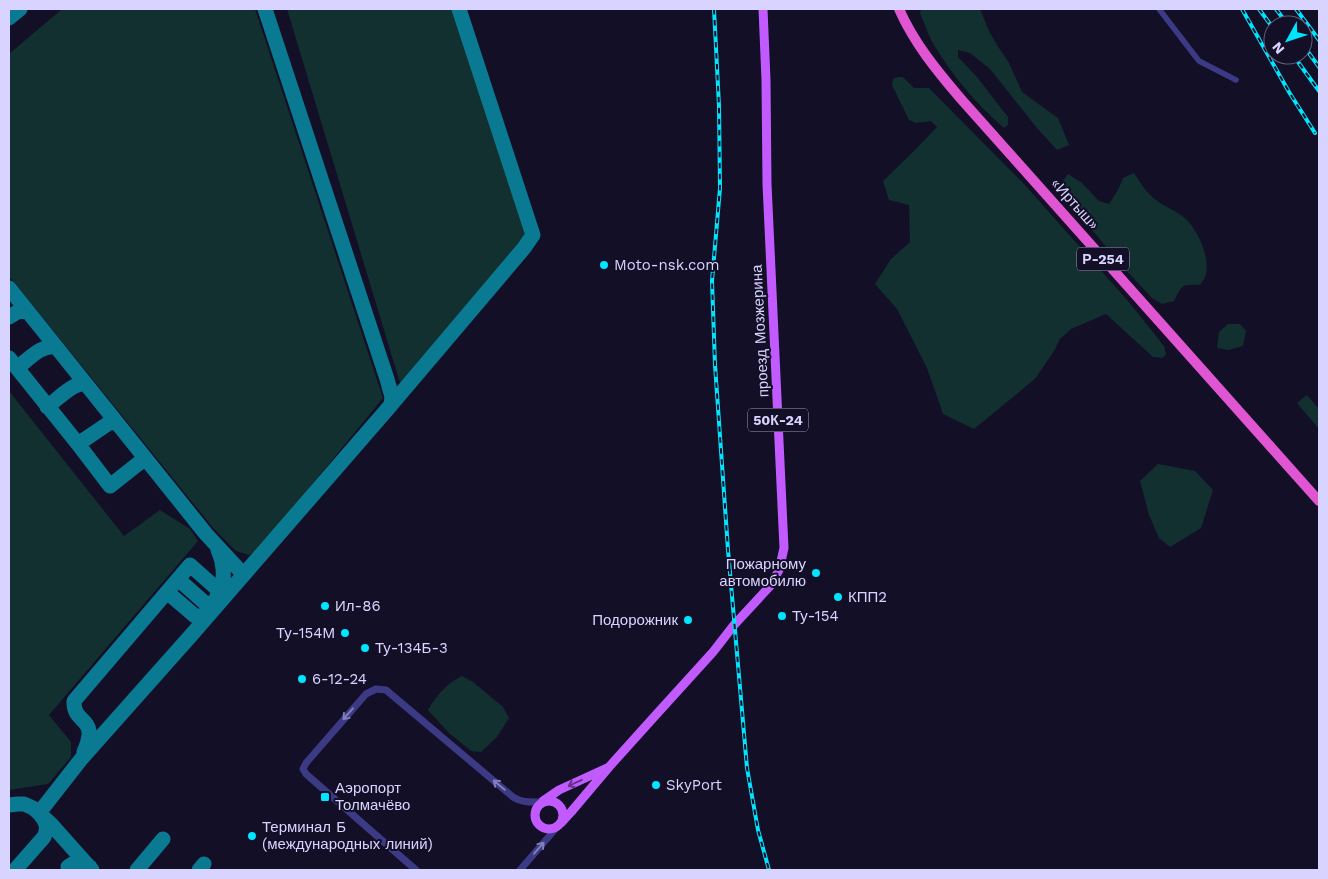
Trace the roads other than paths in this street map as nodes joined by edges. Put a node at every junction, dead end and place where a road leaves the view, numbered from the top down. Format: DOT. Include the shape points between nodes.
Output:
graph roads {
  1 [pos="763,9"];
  2 [pos="899,9"];
  3 [pos="1160,9"];
  4 [pos="1236,80"];
  5 [pos="1319,501"];
  6 [pos="609,767"];
  7 [pos="542,802"];
  8 [pos="559,824"];
  9 [pos="416,870"];
  10 [pos="520,870"];
  1 -- 6 [label="main road, проезд Мозжерина / 50К-24" via="784,548 775,577 765,593"];
  2 -- 5 [label="highway, «Иртыш» / Р-254" via="936,70"];
  3 -- 4 [label="street" via="1200,62"];
  6 -- 7 [label="main road, проезд Мозжерина, one-way" via="559,790"];
  6 -- 8 [label="main road, проезд Мозжерина"];
  7 -- 8 [label="main road" via="560,805 563,814"];
  7 -- 8 [label="main road" via="535,814 537,823 544,828 554,828"];
  7 -- 9 [label="street, one-way" via="518,801 386,690 376,689 366,694 303,769 326,793"];
  10 -- 8 [label="street, one-way"];
}
